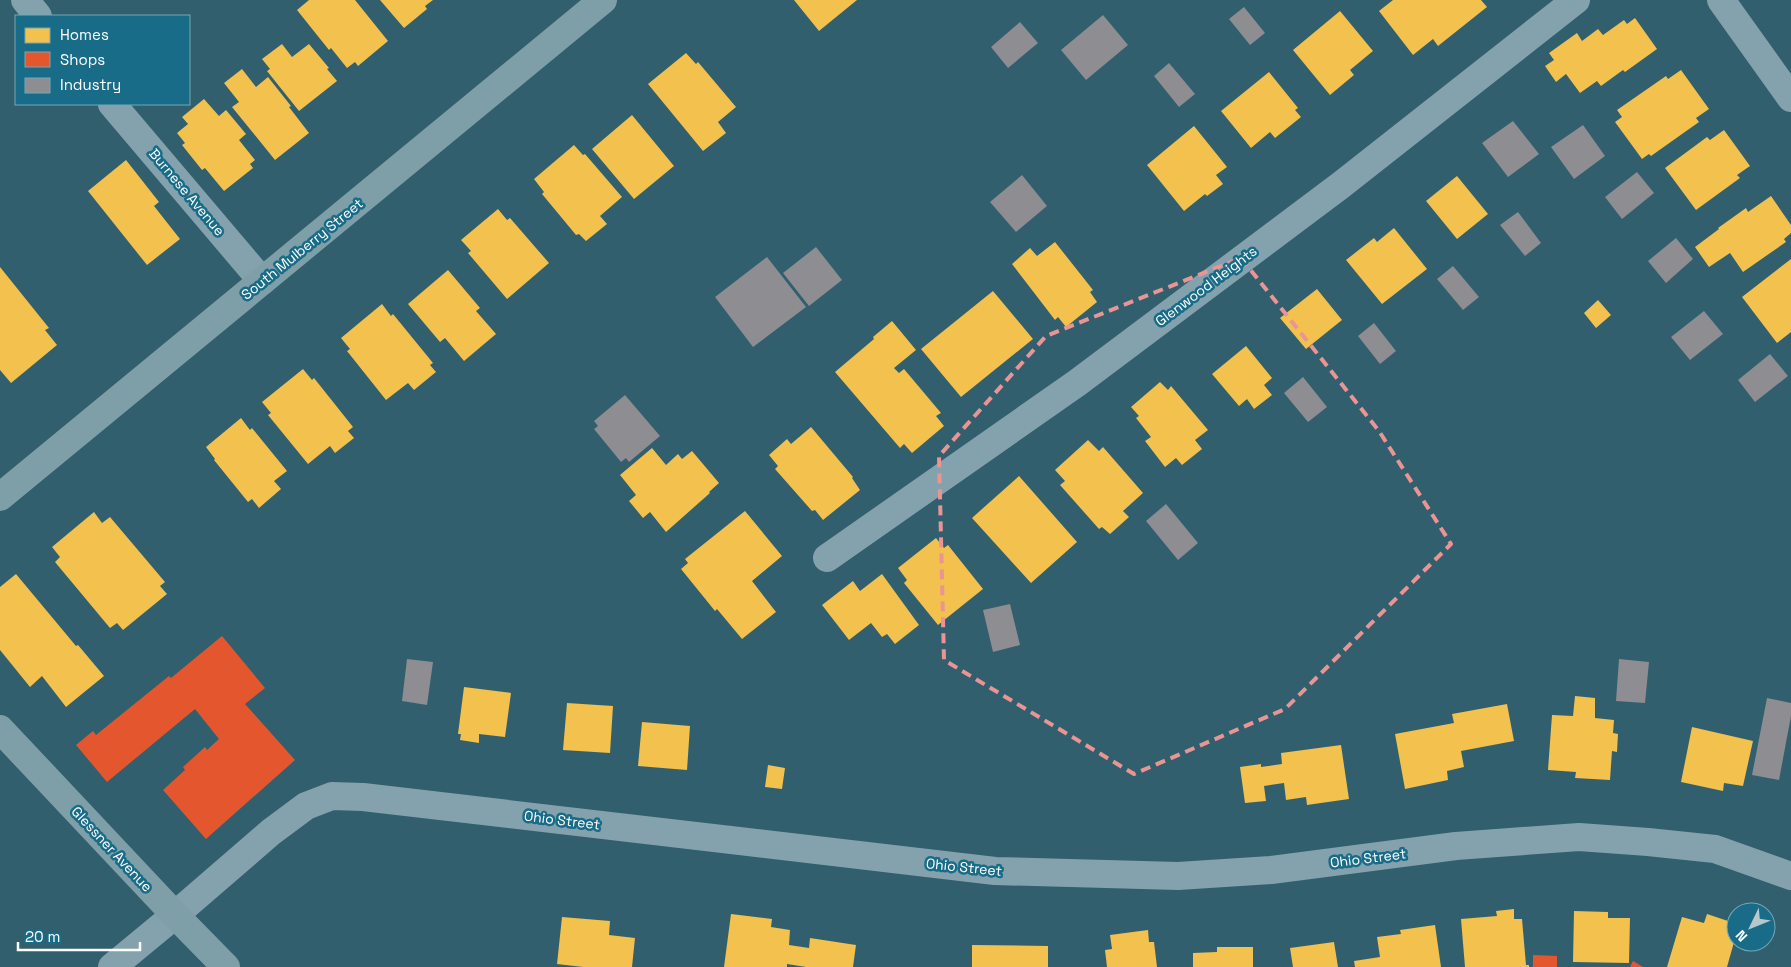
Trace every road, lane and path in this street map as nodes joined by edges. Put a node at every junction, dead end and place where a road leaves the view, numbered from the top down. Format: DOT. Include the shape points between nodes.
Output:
graph roads {
  1 [pos="25,0"];
  2 [pos="603,0"];
  3 [pos="1576,0"];
  4 [pos="1721,0"];
  5 [pos="37,15"];
  6 [pos="1791,98"];
  7 [pos="113,105"];
  8 [pos="262,281"];
  9 [pos="0,497"];
  10 [pos="827,558"];
  11 [pos="0,729"];
  12 [pos="1791,876"];
  13 [pos="175,915"];
  14 [pos="112,967"];
  15 [pos="226,967"];
  1 -- 5 [label="street"];
  2 -- 8 [label="street, South Mulberry Street"];
  3 -- 10 [label="street, Glenwood Heights" via="1341,185 1077,383"];
  4 -- 6 [label="street"];
  7 -- 8 [label="street, Burnese Avenue"];
  8 -- 9 [label="street, South Mulberry Street"];
  11 -- 13 [label="street, Glessner Avenue"];
  12 -- 13 [label="street, Ohio Street" via="1715,850 1580,837 1456,846 1271,870 1178,876 995,871 332,796 306,806 271,832"];
  13 -- 14 [label="street, Ohio Street"];
  13 -- 15 [label="street, Glessner Avenue"];
}
